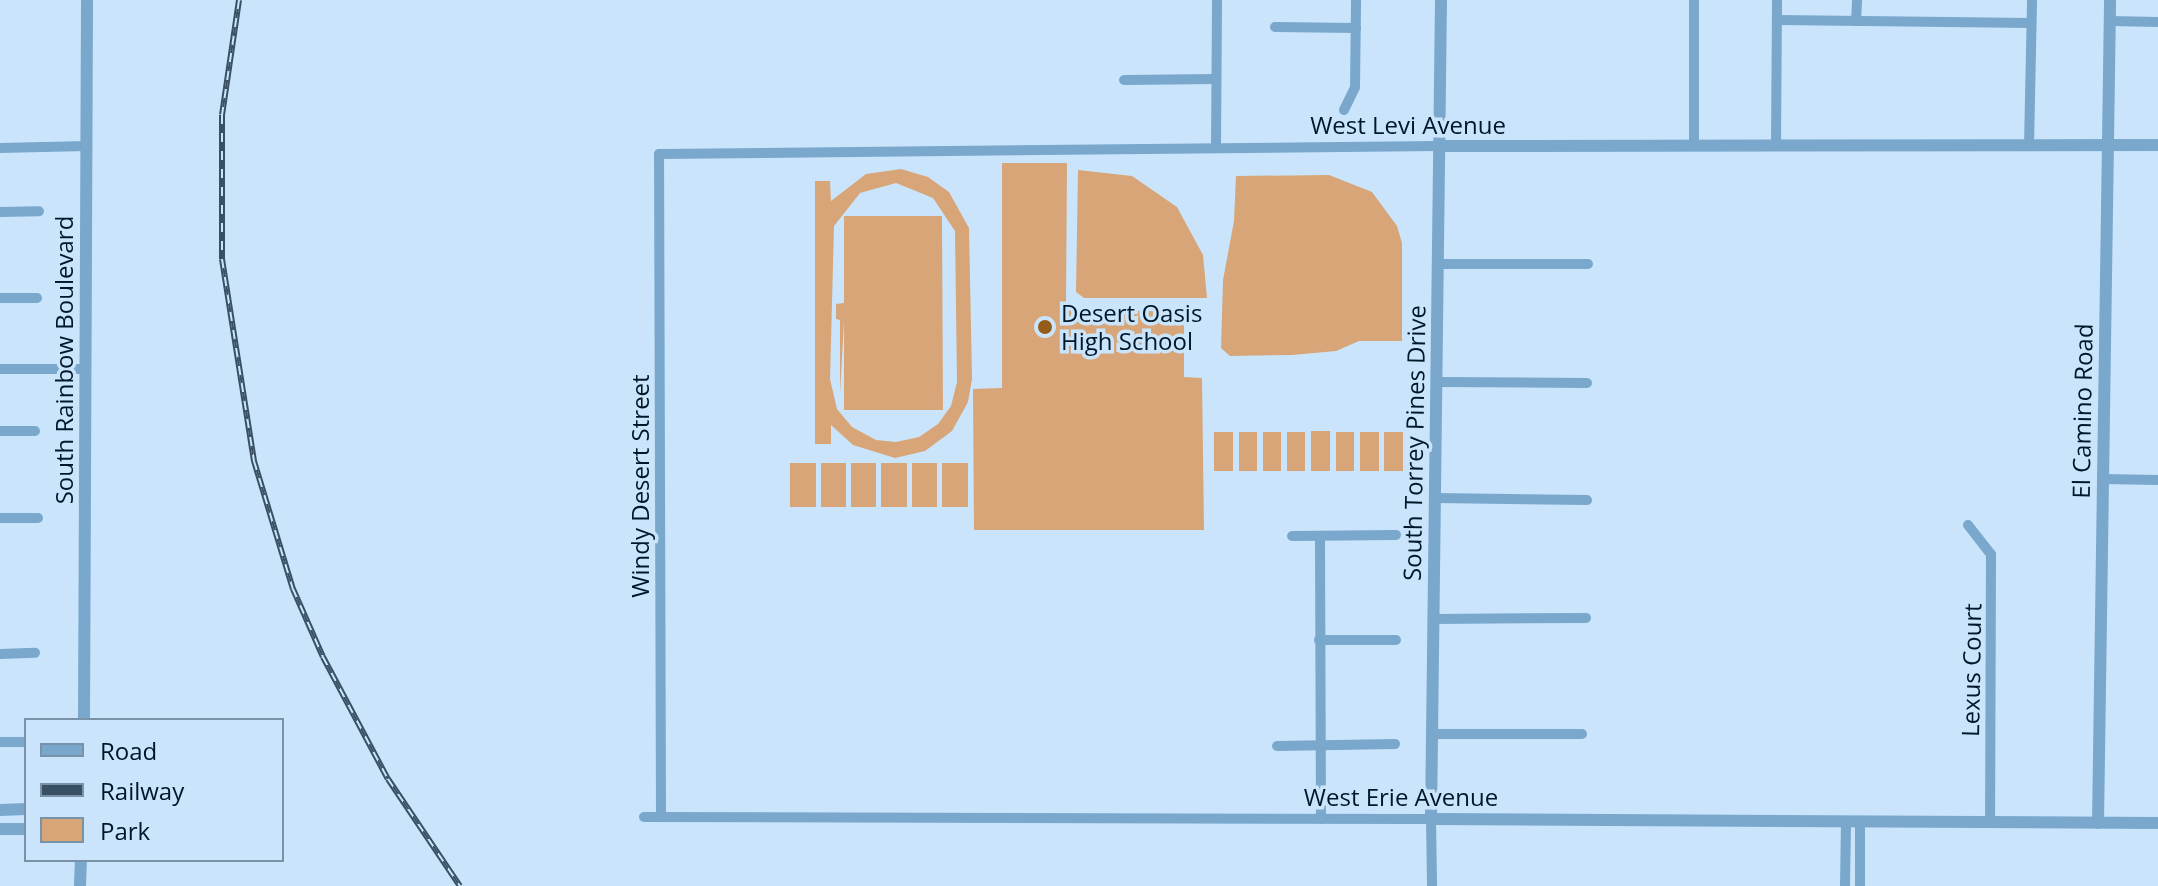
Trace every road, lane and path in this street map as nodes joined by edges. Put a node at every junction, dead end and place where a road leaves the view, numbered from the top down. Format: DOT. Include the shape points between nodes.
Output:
graph roads {
  1 [pos="87,0"];
  2 [pos="1217,0"];
  3 [pos="1356,0"];
  4 [pos="1441,0"];
  5 [pos="1694,0"];
  6 [pos="1777,0"];
  7 [pos="1857,0"];
  8 [pos="2032,0"];
  9 [pos="2110,0"];
  10 [pos="1777,20"];
  11 [pos="1856,21"];
  12 [pos="2110,21"];
  13 [pos="2158,22"];
  14 [pos="2031,23"];
  15 [pos="1275,27"];
  16 [pos="1356,28"];
  17 [pos="1216,79"];
  18 [pos="1124,80"];
  19 [pos="1344,110"];
  20 [pos="2109,145"];
  21 [pos="2158,145"];
  22 [pos="87,146"];
  23 [pos="1439,146"];
  24 [pos="1694,146"];
  25 [pos="1776,146"];
  26 [pos="2029,146"];
  27 [pos="0,148"];
  28 [pos="1216,148"];
  29 [pos="659,154"];
  30 [pos="39,211"];
  31 [pos="0,212"];
  32 [pos="1440,264"];
  33 [pos="1588,264"];
  34 [pos="0,298"];
  35 [pos="37,298"];
  36 [pos="0,369"];
  37 [pos="86,369"];
  38 [pos="1438,382"];
  39 [pos="1587,383"];
  40 [pos="0,431"];
  41 [pos="35,431"];
  42 [pos="2102,479"];
  43 [pos="2158,480"];
  44 [pos="1435,498"];
  45 [pos="1587,500"];
  46 [pos="0,518"];
  47 [pos="38,518"];
  48 [pos="1968,525"];
  49 [pos="1396,535"];
  50 [pos="1292,536"];
  51 [pos="1320,536"];
  52 [pos="1586,618"];
  53 [pos="1433,619"];
  54 [pos="1319,640"];
  55 [pos="1396,640"];
  56 [pos="35,653"];
  57 [pos="0,654"];
  58 [pos="84,718"];
  59 [pos="1433,734"];
  60 [pos="1582,734"];
  61 [pos="0,742"];
  62 [pos="24,742"];
  63 [pos="1321,744"];
  64 [pos="1395,744"];
  65 [pos="1277,746"];
  66 [pos="24,809"];
  67 [pos="0,810"];
  68 [pos="644,817"];
  69 [pos="661,817"];
  70 [pos="1321,819"];
  71 [pos="1431,819"];
  72 [pos="1846,823"];
  73 [pos="1860,823"];
  74 [pos="1990,823"];
  75 [pos="2098,823"];
  76 [pos="2158,823"];
  77 [pos="0,829"];
  78 [pos="24,829"];
  79 [pos="81,862"];
  80 [pos="80,886"];
  81 [pos="1432,886"];
  82 [pos="1845,886"];
  83 [pos="1860,886"];
  1 -- 22 [label="street, South Rainbow Boulevard"];
  2 -- 17 [label="street"];
  3 -- 16 [label="street"];
  4 -- 23 [label="street, South Torrey Pines Drive"];
  5 -- 24 [label="street"];
  6 -- 10 [label="street"];
  7 -- 11 [label="street"];
  8 -- 14 [label="street"];
  9 -- 12 [label="street, El Camino Road"];
  10 -- 11 [label="street"];
  10 -- 25 [label="street"];
  11 -- 14 [label="street"];
  12 -- 13 [label="street"];
  12 -- 20 [label="street, El Camino Road"];
  14 -- 26 [label="street"];
  15 -- 16 [label="street"];
  16 -- 19 [label="street" via="1355,87"];
  17 -- 18 [label="street"];
  17 -- 28 [label="street"];
  20 -- 21 [label="street, West Levi Avenue"];
  20 -- 26 [label="street, West Levi Avenue"];
  20 -- 42 [label="street, El Camino Road"];
  22 -- 27 [label="street"];
  22 -- 37 [label="street, South Rainbow Boulevard"];
  23 -- 24 [label="street, West Levi Avenue"];
  23 -- 28 [label="street, West Levi Avenue"];
  23 -- 32 [label="street, South Torrey Pines Drive"];
  24 -- 25 [label="street, West Levi Avenue"];
  25 -- 26 [label="street, West Levi Avenue"];
  28 -- 29 [label="street, West Levi Avenue"];
  29 -- 69 [label="street, Windy Desert Street"];
  30 -- 31 [label="street"];
  32 -- 33 [label="street"];
  32 -- 38 [label="street, South Torrey Pines Drive"];
  34 -- 35 [label="street"];
  36 -- 37 [label="street"];
  37 -- 58 [label="street, South Rainbow Boulevard"];
  38 -- 39 [label="street"];
  38 -- 44 [label="street, South Torrey Pines Drive"];
  40 -- 41 [label="street"];
  42 -- 43 [label="street"];
  42 -- 75 [label="street, El Camino Road"];
  44 -- 45 [label="street"];
  44 -- 53 [label="street, South Torrey Pines Drive"];
  46 -- 47 [label="street"];
  48 -- 74 [label="street, Lexus Court" via="1991,554"];
  49 -- 51 [label="street"];
  50 -- 51 [label="street"];
  51 -- 54 [label="street"];
  52 -- 53 [label="street"];
  53 -- 59 [label="street, South Torrey Pines Drive"];
  54 -- 55 [label="street"];
  54 -- 63 [label="street"];
  56 -- 57 [label="street"];
  59 -- 60 [label="street"];
  59 -- 71 [label="street, South Torrey Pines Drive"];
  61 -- 62 [label="street"];
  63 -- 64 [label="street"];
  63 -- 65 [label="street"];
  63 -- 70 [label="street"];
  66 -- 67 [label="street"];
  68 -- 69 [label="street, West Erie Avenue"];
  69 -- 70 [label="street, West Erie Avenue"];
  70 -- 71 [label="street, West Erie Avenue"];
  71 -- 72 [label="street, West Erie Avenue"];
  71 -- 81 [label="street, South Torrey Pines Drive"];
  72 -- 73 [label="street, West Erie Avenue"];
  72 -- 82 [label="street"];
  73 -- 74 [label="street, West Erie Avenue"];
  73 -- 83 [label="street"];
  74 -- 75 [label="street, West Erie Avenue"];
  75 -- 76 [label="street, West Erie Avenue"];
  77 -- 78 [label="street"];
  79 -- 80 [label="street"];
}
